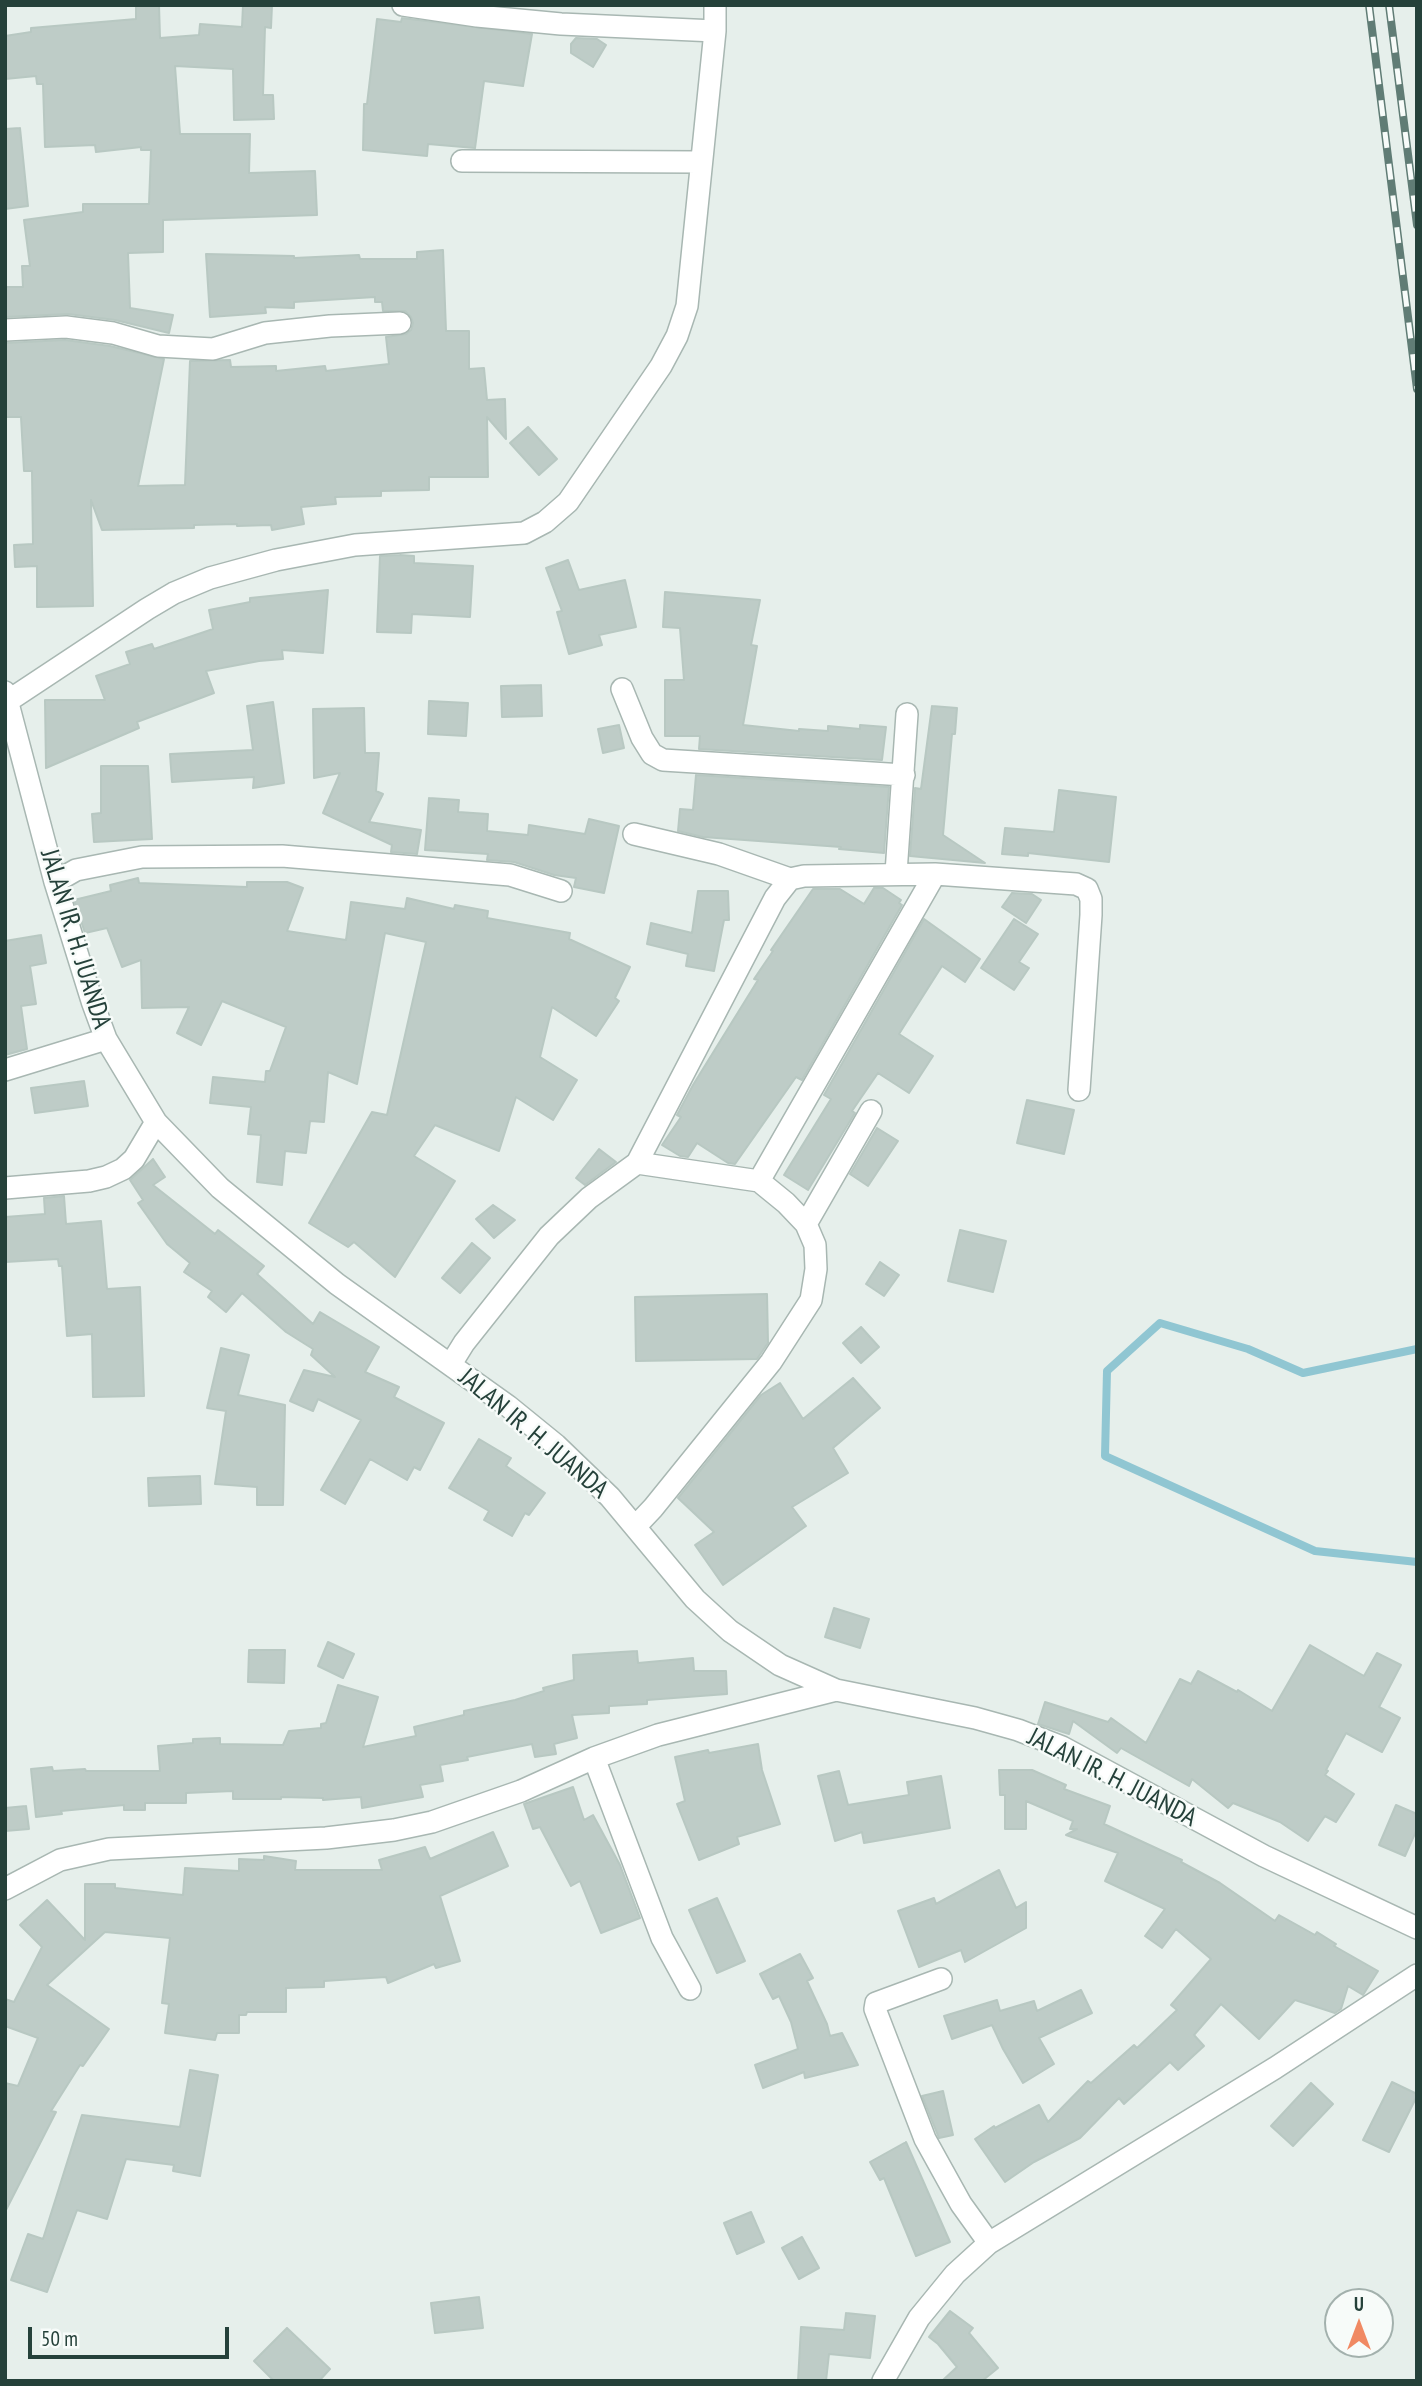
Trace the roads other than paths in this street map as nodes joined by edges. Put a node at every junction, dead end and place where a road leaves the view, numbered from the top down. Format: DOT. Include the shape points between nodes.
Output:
graph roads {
  1 [pos="403,5"];
  2 [pos="715,5"];
  3 [pos="715,31"];
  4 [pos="462,161"];
  5 [pos="701,162"];
  6 [pos="400,323"];
  7 [pos="5,330"];
  8 [pos="622,689"];
  9 [pos="7,697"];
  10 [pos="907,714"];
  11 [pos="904,775"];
  12 [pos="634,834"];
  13 [pos="896,873"];
  14 [pos="935,874"];
  15 [pos="790,879"];
  16 [pos="55,882"];
  17 [pos="561,891"];
  18 [pos="106,1039"];
  19 [pos="5,1070"];
  20 [pos="1079,1090"];
  21 [pos="871,1111"];
  22 [pos="156,1122"];
  23 [pos="637,1163"];
  24 [pos="759,1181"];
  25 [pos="5,1188"];
  26 [pos="806,1224"];
  27 [pos="451,1364"];
  28 [pos="635,1527"];
  29 [pos="836,1690"];
  30 [pos="594,1758"];
  31 [pos="5,1889"];
  32 [pos="1417,1928"];
  33 [pos="1417,1975"];
  34 [pos="941,1979"];
  35 [pos="690,1989"];
  36 [pos="989,2243"];
  37 [pos="883,2381"];
  1 -- 3 [label="street" via="561,24"];
  2 -- 3 [label="street"];
  3 -- 5 [label="street"];
  4 -- 5 [label="street"];
  5 -- 9 [label="street" via="687,306 677,336 568,502 545,522 505,536 355,545 210,578 174,593"];
  6 -- 7 [label="street" via="265,334 213,349 158,346 66,327"];
  8 -- 11 [label="street" via="642,738 652,754 663,760"];
  9 -- 16 [label="street, JALAN IR. H. JUANDA"];
  10 -- 11 [label="street"];
  11 -- 13 [label="street"];
  12 -- 15 [label="street" via="719,854"];
  13 -- 14 [label="street"];
  13 -- 15 [label="street"];
  14 -- 20 [label="street" via="1076,884 1087,889 1091,915"];
  14 -- 24 [label="street"];
  15 -- 23 [label="street" via="775,898"];
  16 -- 17 [label="street" via="76,870 142,857 282,856 510,875"];
  16 -- 18 [label="street, JALAN IR. H. JUANDA"];
  18 -- 19 [label="street"];
  18 -- 22 [label="street, JALAN IR. H. JUANDA"];
  21 -- 26 [label="street"];
  22 -- 25 [label="street" via="134,1159 106,1177"];
  22 -- 27 [label="street, JALAN IR. H. JUANDA" via="220,1188 337,1284"];
  23 -- 24 [label="street"];
  23 -- 27 [label="street" via="589,1198 550,1236"];
  24 -- 26 [label="street"];
  26 -- 28 [label="street" via="815,1245 811,1300 771,1362"];
  27 -- 28 [label="street, JALAN IR. H. JUANDA" via="556,1445"];
  28 -- 29 [label="street, JALAN IR. H. JUANDA" via="695,1599 730,1631 780,1665"];
  29 -- 30 [label="street" via="659,1735"];
  29 -- 32 [label="street, JALAN IR. H. JUANDA" via="975,1718 1062,1747 1265,1856"];
  30 -- 31 [label="street" via="521,1791 432,1822 326,1838 109,1849 60,1860"];
  30 -- 35 [label="street" via="662,1938"];
  33 -- 36 [label="street"];
  34 -- 36 [label="street" via="876,2003 875,2009 925,2139"];
  36 -- 37 [label="street" via="955,2274 919,2318"];
}
